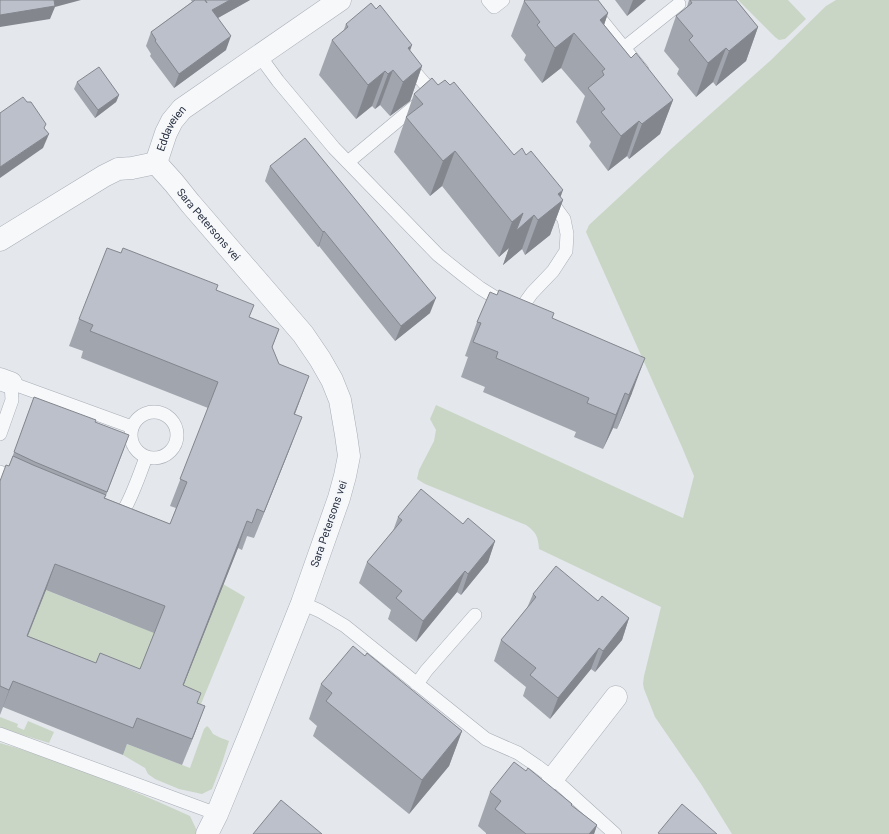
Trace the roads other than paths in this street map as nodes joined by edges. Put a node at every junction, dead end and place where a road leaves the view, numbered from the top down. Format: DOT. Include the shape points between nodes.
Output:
graph roads {
  1 [pos="340,0"];
  2 [pos="488,0"];
  3 [pos="503,0"];
  4 [pos="585,0"];
  5 [pos="679,4"];
  6 [pos="624,48"];
  7 [pos="259,55"];
  8 [pos="401,55"];
  9 [pos="643,71"];
  10 [pos="434,90"];
  11 [pos="447,99"];
  12 [pos="348,162"];
  13 [pos="156,163"];
  14 [pos="541,187"];
  15 [pos="0,240"];
  16 [pos="6,381"];
  17 [pos="132,427"];
  18 [pos="0,434"];
  19 [pos="146,457"];
  20 [pos="0,472"];
  21 [pos="26,484"];
  22 [pos="105,516"];
  23 [pos="302,603"];
  24 [pos="475,615"];
  25 [pos="417,684"];
  26 [pos="616,697"];
  27 [pos="0,734"];
  28 [pos="553,778"];
  29 [pos="216,814"];
  30 [pos="207,834"];
  31 [pos="616,834"];
  1 -- 7 [label="street, Eddaveien"];
  2 -- 3 [label="lane" via="494,7"];
  4 -- 6 [label="lane"];
  5 -- 6 [label="lane"];
  6 -- 9 [label="lane"];
  7 -- 12 [label="lane" via="278,81"];
  7 -- 13 [label="street, Eddaveien" via="182,109 166,133"];
  8 -- 10 [label="lane" via="424,83"];
  10 -- 11 [label="lane"];
  10 -- 12 [label="lane"];
  12 -- 14 [label="lane" via="438,255 480,288 523,313 532,293 553,271 566,251 567,234 564,219"];
  13 -- 15 [label="street, Eddaveien" via="118,170 104,176"];
  13 -- 23 [label="street, Sara Petersons vei" via="303,334 332,380 340,400 348,456 345,476"];
  16 -- 17 [label="lane"];
  16 -- 18 [label="lane" via="12,400"];
  17 -- 19 [label="lane" via="131,438 134,446"];
  17 -- 19 [label="lane" via="139,417 154,411 168,415 177,426 177,439 171,451 159,458"];
  19 -- 22 [label="lane" via="123,511 112,519"];
  20 -- 21 [label="lane"];
  23 -- 25 [label="lane" via="344,626"];
  23 -- 29 [label="street, Sara Petersons vei"];
  24 -- 25 [label="lane"];
  25 -- 28 [label="lane" via="486,739 518,753"];
  26 -- 28 [label="street"];
  27 -- 29 [label="lane"];
  28 -- 31 [label="lane"];
  29 -- 30 [label="street, Sara Petersons vei"];
}
